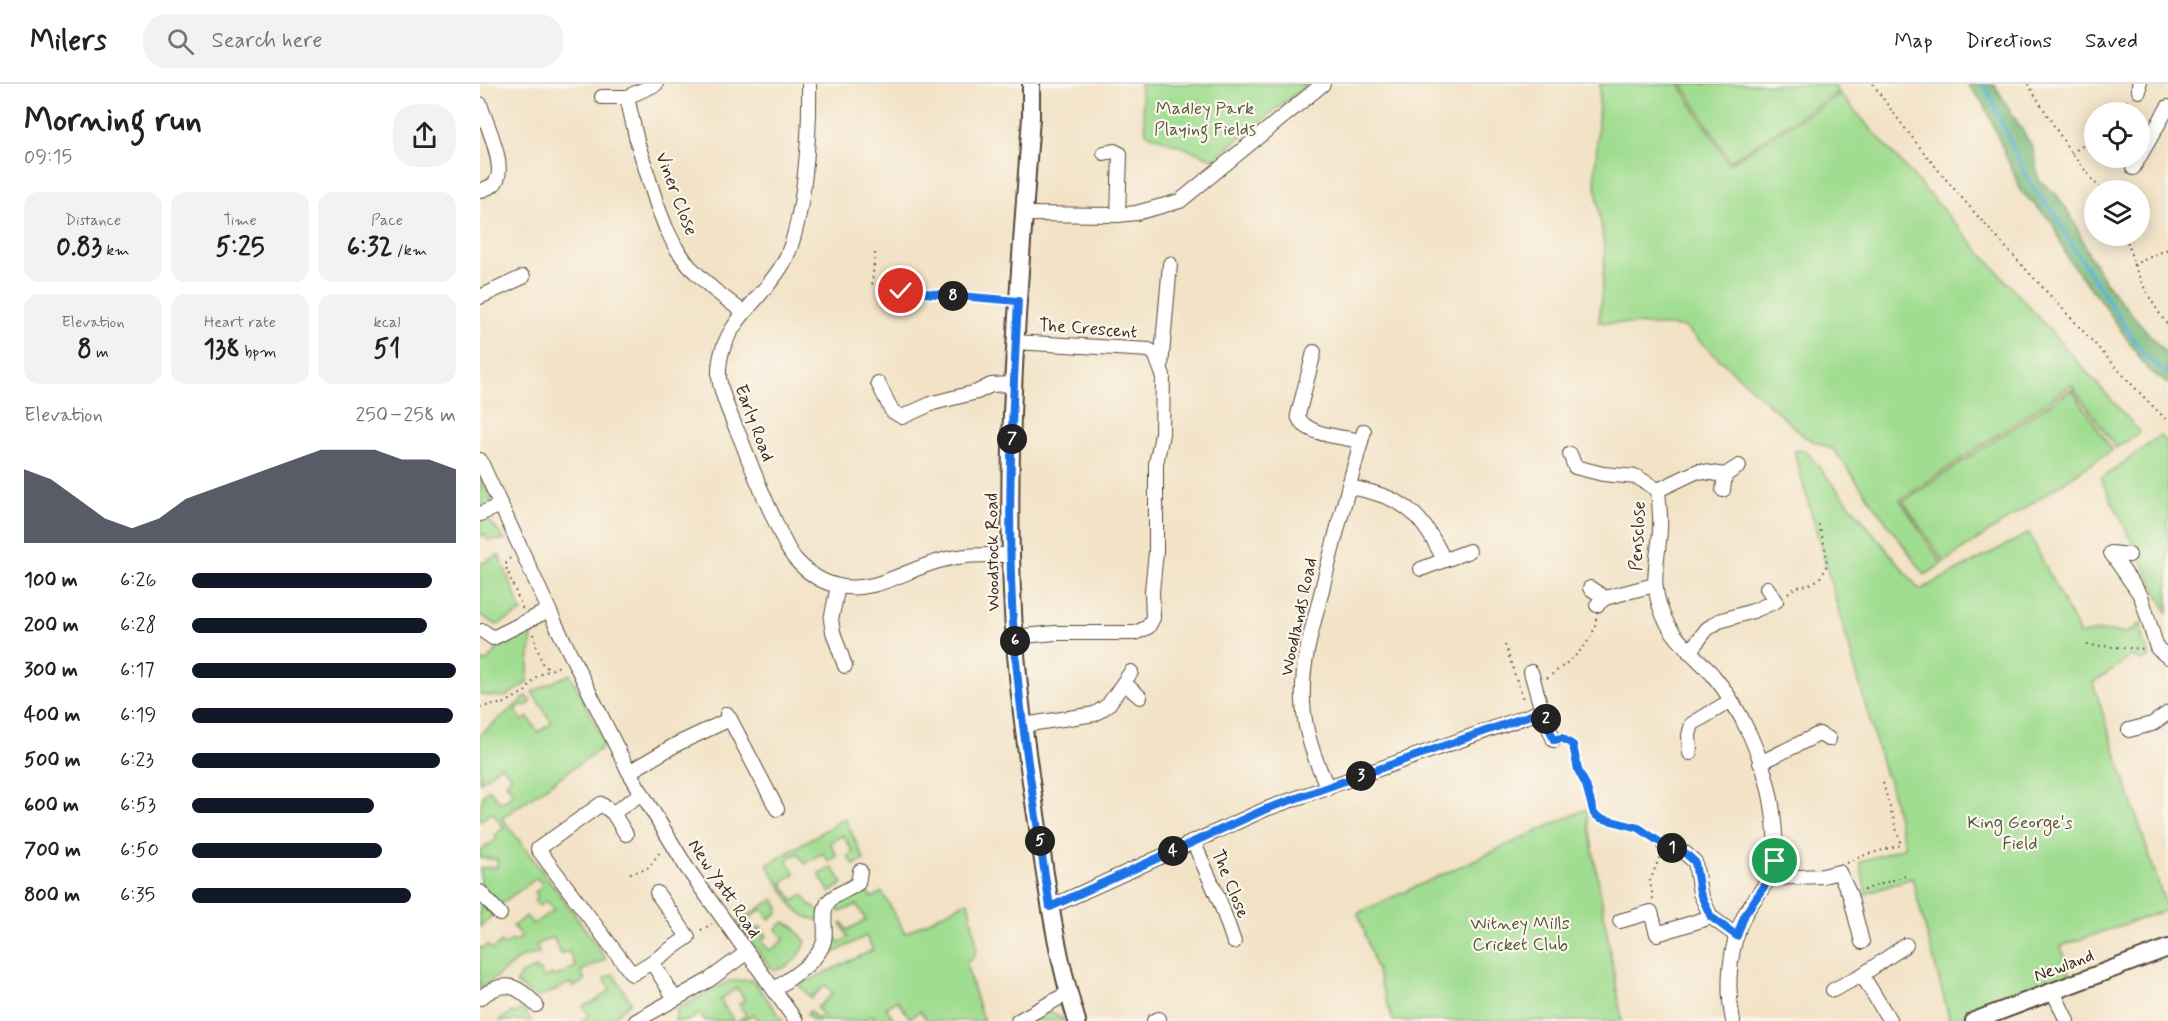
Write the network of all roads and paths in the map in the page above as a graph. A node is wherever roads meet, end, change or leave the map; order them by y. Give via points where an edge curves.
1 (656, 84) edge
2 (809, 84) edge
3 (1031, 84) edge
4 (1323, 84) edge
5 (1873, 84) edge
6 (2028, 84) edge
7 (602, 97) dead end
8 (627, 97) junction
9 (480, 104) edge
10 (2166, 113) edge
11 (2150, 140) edge
12 (2084, 145) edge
13 (1104, 153) dead end
14 (2071, 153) junction
15 (2094, 180) edge
16 (480, 191) edge
17 (1024, 214) junction
18 (1118, 215) junction
19 (2128, 246) edge
20 (2168, 249) edge
21 (875, 253) dead end
22 (1170, 264) dead end
23 (2133, 265) junction
24 (523, 277) dead end
25 (480, 297) edge
26 (1018, 301) junction
27 (743, 312) junction
28 (2168, 326) edge
29 (1016, 342) junction
30 (1314, 352) dead end
31 (1161, 368) junction
32 (878, 383) dead end
33 (1012, 384) junction
34 (2168, 421) edge
35 (1571, 466) dead end
36 (1739, 466) dead end
37 (482, 468) edge
38 (1725, 475) junction
39 (1350, 487) junction
40 (1658, 489) junction
41 (1723, 490) dead end
42 (501, 505) junction
43 (480, 514) edge
44 (1818, 521) dead end
45 (1469, 551) dead end
46 (515, 554) dead end
47 (1011, 555) junction
48 (2129, 555) dead end
49 (1444, 560) junction
50 (1421, 569) dead end
51 (1654, 585) junction
52 (838, 586) junction
53 (1590, 588) dead end
54 (1767, 588) dead end
55 (1601, 601) junction
56 (1776, 601) junction
57 (549, 610) junction
58 (527, 620) junction
59 (1014, 636) junction
60 (487, 639) dead end
61 (1504, 645) dead end
62 (2087, 645) dead end
63 (2157, 648) junction
64 (1689, 652) junction
65 (2168, 657) edge
66 (574, 660) junction
67 (845, 666) dead end
68 (549, 669) junction
69 (1533, 679) joint
70 (1140, 697) dead end
71 (1730, 701) junction
72 (480, 707) edge
73 (1542, 711) junction
74 (2168, 713) edge
75 (1528, 716) junction
76 (1023, 725) junction
77 (2129, 730) dead end
78 (1821, 732) dead end
79 (1554, 740) joint
80 (1690, 753) dead end
81 (1760, 763) junction
82 (629, 772) junction
83 (1883, 783) dead end
84 (1328, 788) junction
85 (642, 793) junction
86 (777, 808) dead end
87 (613, 813) junction
88 (626, 834) dead end
89 (1193, 841) junction
90 (672, 843) junction
91 (1664, 845) junction
92 (1839, 872) junction
93 (630, 873) dead end
94 (1905, 876) dead end
95 (1770, 878) junction
96 (863, 880) dead end
97 (480, 892) edge
98 (657, 893) dead end
99 (1850, 895) junction
100 (1050, 907) junction
101 (1651, 912) junction
102 (500, 914) dead end
103 (1711, 917) junction
104 (1620, 921) dead end
105 (715, 922) dead end
106 (1737, 936) junction
107 (688, 937) junction
108 (1234, 942) dead end
109 (1862, 942) dead end
110 (1906, 945) dead end
111 (2168, 948) edge
112 (746, 953) junction
113 (652, 962) junction
114 (1862, 975) junction
115 (774, 990) junction
116 (1833, 990) dead end
117 (2053, 991) junction
118 (1068, 993) junction
119 (480, 998) edge
120 (675, 999) junction
121 (536, 1005) dead end
122 (651, 1018) edge
123 (1728, 1020) edge
124 (636, 1021) edge
125 (796, 1021) edge
126 (1018, 1021) edge
127 (1077, 1021) edge
128 (1890, 1021) edge
129 (1974, 1021) edge
130 (2067, 1021) edge

1 - 8 street
2 - 27 street, Early Road via 810,112 794,237 784,262
3 - 17 main road, Woodstock Road
4 - 18 street via 1180,201
5 - 34 path via 1943,177
6 - 14 path
7 - 8 street
8 - 27 street, Viner Close via 657,205 676,248 688,266
9 - 16 street via 499,139 500,163 497,188
10 - 11 street
12 - 14 path
13 - 18 street via 1120,154
14 - 15 path
17 - 18 street
17 - 26 main road, Woodstock Road
19 - 23 path
20 - 23 path
21 - 26 path via 872,283 876,286
22 - 31 street
23 - 28 path via 2145,293
24 - 25 street
26 - 29 main road, Woodstock Road
27 - 52 street, Early Road via 723,348 719,380 725,402 795,560 817,578
29 - 31 street, The Crescent via 1149,350
29 - 33 main road, Woodstock Road
30 - 39 street, Woodlands Road via 1299,421 1308,429 1362,436
31 - 59 street via 1162,434 1148,498 1156,552 1153,618 1148,627 1135,633
32 - 33 street via 892,411 902,417 991,385
33 - 47 main road, Woodstock Road
35 - 40 street, Pensclose via 1637,477
36 - 38 street
37 - 42 street, New Yatt Road
38 - 40 street, Pensclose via 1698,471
38 - 41 street
39 - 49 street via 1403,504 1431,533
39 - 84 street, Woodlands Road via 1334,538 1304,672 1308,737
40 - 51 street, Pensclose via 1660,531
42 - 43 street
42 - 57 street, New Yatt Road
44 - 56 path via 1828,564 1824,573 1813,583 1796,586
45 - 49 street
46 - 58 path via 505,565
47 - 52 street, Early Road via 943,560 876,585
47 - 59 main road, Woodstock Road
48 - 63 street via 2111,553 2141,596
49 - 50 street
51 - 55 street, Pensclose
51 - 64 street, Pensclose via 1663,615
52 - 67 street via 831,620
53 - 55 street
54 - 56 street
55 - 69 path via 1593,636 1558,670 1544,680
56 - 64 street via 1719,621 1707,629
57 - 58 street
57 - 66 street, New Yatt Road
58 - 60 street
58 - 68 path via 538,655
59 - 76 main road, Woodstock Road
61 - 75 path
62 - 63 path
63 - 65 street
64 - 71 street, Pensclose via 1713,676
66 - 68 path
66 - 82 street, New Yatt Road
68 - 72 path via 505,704
69 - 73 street
70 - 76 street via 1127,678 1108,705 1095,714
71 - 80 street via 1692,724
71 - 81 street, Pensclose via 1745,724
73 - 75 street
73 - 79 street
74 - 77 street via 2152,724
75 - 84 street
76 - 100 main road, Woodstock Road
78 - 81 street
79 - 91 path via 1562,738 1573,745 1594,814 1639,828
81 - 95 street, Pensclose via 1772,807 1775,861
82 - 85 street, New Yatt Road
82 - 86 street via 728,716
83 - 92 path via 1902,845 1848,862
84 - 89 street via 1266,809
85 - 87 street
85 - 90 street, New Yatt Road
87 - 88 street
87 - 113 street via 601,804 538,849 632,974
89 - 100 street
89 - 108 street, The Close
90 - 93 path via 659,853 652,866
90 - 112 street, New Yatt Road
91 - 101 path via 1650,881 1655,908
91 - 103 street via 1685,853 1695,862 1700,893
92 - 95 street
92 - 99 street
94 - 99 path
95 - 106 street, Pensclose via 1745,914
96 - 115 street via 828,901 820,949 809,964
97 - 102 street
98 - 107 street
99 - 109 street
100 - 118 main road, Woodstock Road
101 - 103 street via 1657,934
101 - 104 street
103 - 106 street
105 - 107 path
106 - 123 street, Pensclose via 1730,972
107 - 113 street
110 - 114 street
111 - 117 main road, Newland
112 - 115 street, New Yatt Road
112 - 120 street
113 - 120 street
114 - 116 street
114 - 128 street
115 - 125 street, New Yatt Road
117 - 129 main road, Newland
117 - 130 street
118 - 126 street
118 - 127 main road, Woodstock Road
119 - 121 street via 503,985 524,993
120 - 122 street
122 - 124 street

